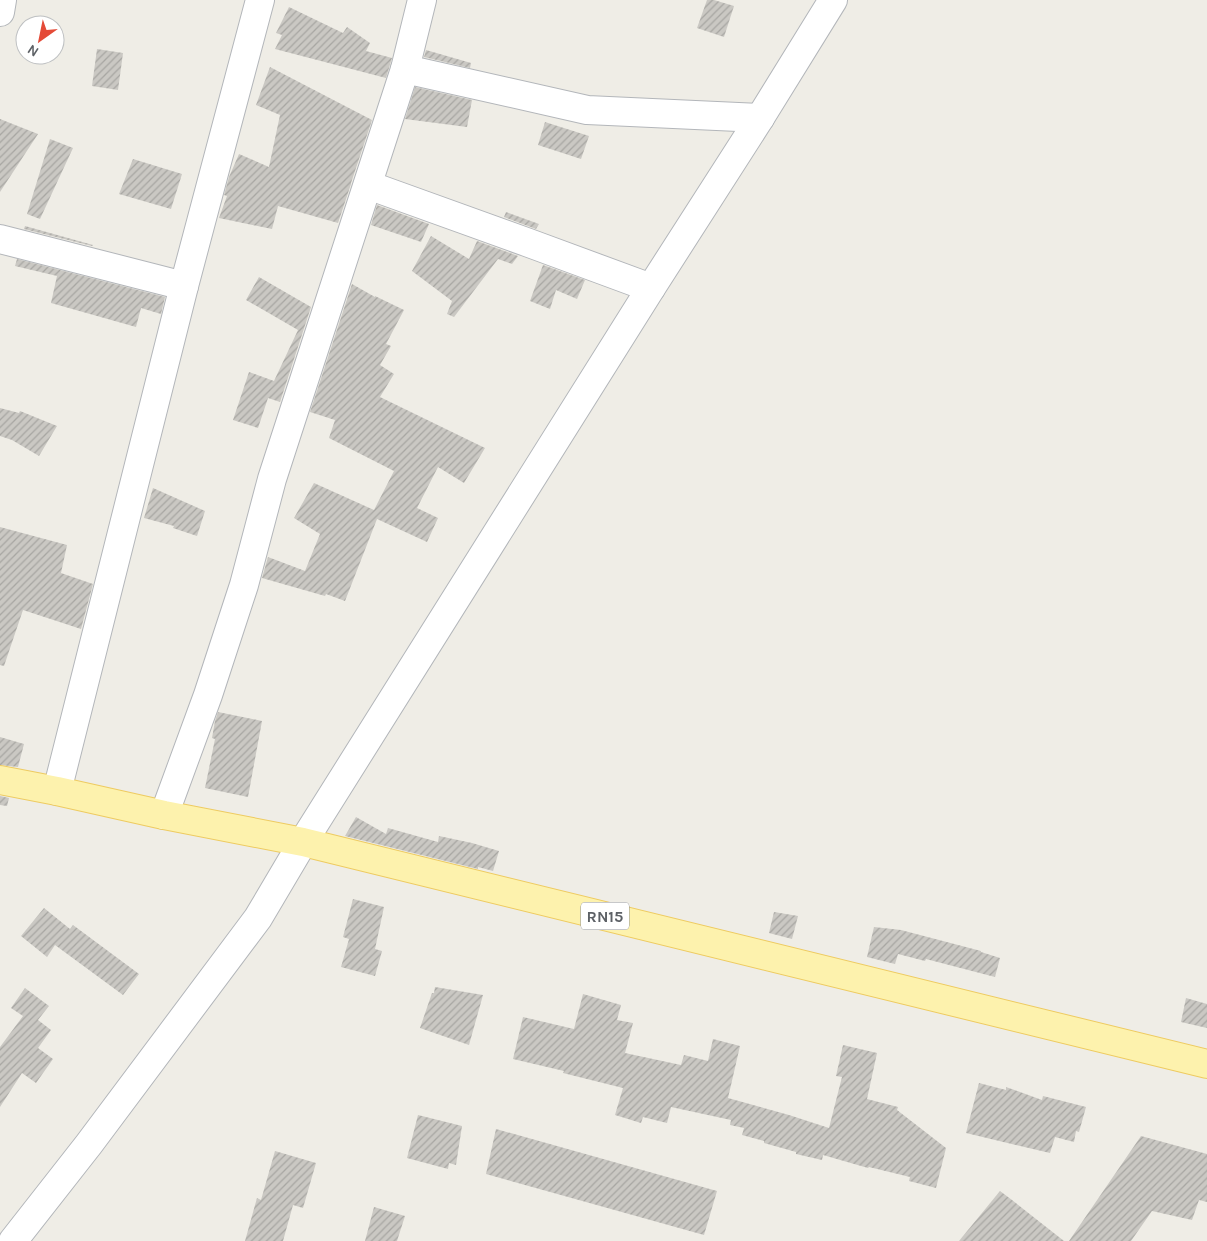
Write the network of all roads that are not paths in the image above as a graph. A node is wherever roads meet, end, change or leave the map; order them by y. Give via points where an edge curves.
1 (2, 0) edge
2 (260, 0) edge
3 (422, 0) edge
4 (833, 0) edge
5 (0, 12) edge
6 (405, 69) junction
7 (760, 118) junction
8 (368, 185) junction
9 (0, 239) edge
10 (184, 286) junction
11 (651, 288) junction
12 (0, 780) edge
13 (57, 791) junction
14 (164, 815) junction
15 (303, 842) junction
16 (1207, 1064) edge
17 (13, 1241) edge

1 - 5 street
2 - 10 street
3 - 6 street
4 - 7 street
6 - 7 street via 587,110
6 - 8 street
7 - 11 street
8 - 11 street
8 - 14 street via 272,479 244,585
9 - 10 street
10 - 13 street
11 - 15 street
12 - 13 main road, RN15
13 - 14 main road, RN15
14 - 15 main road, RN15
15 - 16 main road, RN15
15 - 17 street via 258,918

